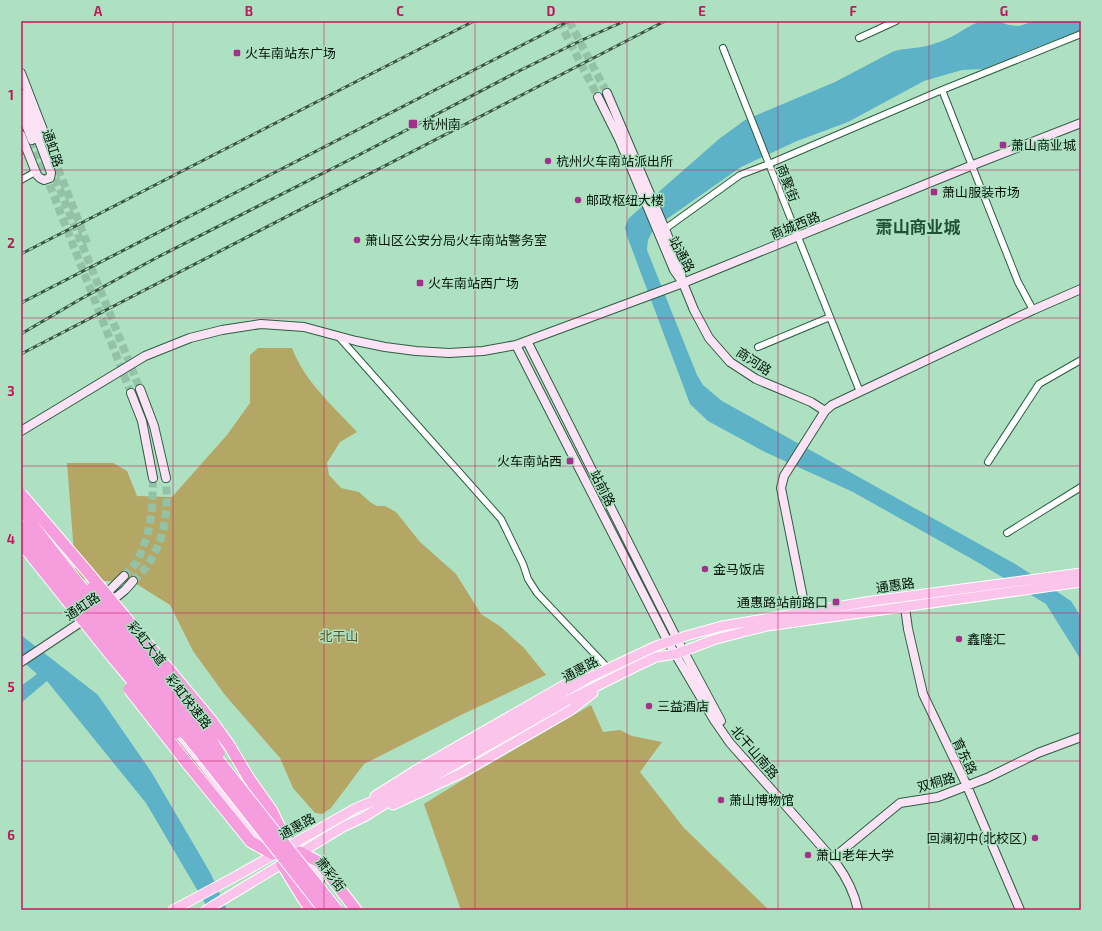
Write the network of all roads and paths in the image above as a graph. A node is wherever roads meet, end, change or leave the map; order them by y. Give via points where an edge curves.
1 (896, 21) edge
2 (1081, 34) edge
3 (859, 38) dead end
4 (723, 48) dead end
5 (21, 73) edge
6 (942, 90) junction
7 (607, 93) tunnel mouth
8 (21, 94) edge
9 (598, 97) tunnel mouth
10 (21, 112) edge
11 (1081, 123) edge
12 (21, 135) edge
13 (45, 135) tunnel mouth
14 (32, 140) tunnel mouth
15 (769, 164) junction
16 (973, 165) junction
17 (35, 172) junction
18 (21, 180) edge
19 (648, 198) junction
20 (665, 229) junction
21 (798, 237) junction
22 (683, 283) junction
23 (1081, 289) edge
24 (1033, 310) junction
25 (830, 317) junction
26 (338, 336) junction
27 (527, 341) junction
28 (516, 345) junction
29 (758, 347) dead end
30 (1081, 360) edge
31 (143, 389) tunnel mouth
32 (860, 392) junction
33 (131, 394) tunnel mouth
34 (825, 411) junction
35 (21, 431) edge
36 (988, 462) dead end
37 (152, 478) tunnel mouth
38 (166, 478) tunnel mouth
39 (1081, 487) edge
40 (21, 494) edge
41 (21, 503) edge
42 (21, 509) edge
43 (21, 527) edge
44 (21, 533) edge
45 (1007, 533) dead end
46 (21, 543) edge
47 (21, 549) edge
48 (1081, 573) edge
49 (124, 576) tunnel mouth
50 (1071, 579) junction
51 (133, 580) tunnel mouth
52 (1081, 582) edge
53 (101, 604) junction
54 (904, 607) junction
55 (85, 616) junction
56 (806, 617) junction
57 (672, 640) junction
58 (680, 652) junction
59 (628, 660) junction
60 (21, 662) edge
61 (604, 664) junction
62 (1081, 737) edge
63 (212, 767) junction
64 (235, 782) junction
65 (966, 786) junction
66 (356, 808) junction
67 (280, 828) junction
68 (292, 844) junction
69 (300, 852) junction
70 (273, 854) junction
71 (832, 859) junction
72 (282, 864) junction
73 (210, 891) junction
74 (221, 901) junction
75 (174, 910) edge
76 (186, 910) edge
77 (199, 910) edge
78 (206, 910) edge
79 (312, 910) edge
80 (318, 910) edge
81 (324, 910) edge
82 (337, 910) edge
83 (344, 910) edge
84 (356, 910) edge
85 (858, 910) edge
86 (1020, 910) edge

1 - 3 street
2 - 6 street
4 - 15 street, 商聚街
5 - 13 main road, 通虹路
6 - 15 street
6 - 16 street
7 - 19 main road, 站通路
8 - 17 main road, 通虹路 via 49,167 50,178 44,180
9 - 19 main road, 站通路
10 - 14 main road, 通虹路
11 - 16 main road, 商城西路
12 - 17 main road, 通虹路
15 - 20 street via 740,175
15 - 21 street, 商聚街
16 - 21 main road, 商城西路
16 - 24 street via 1018,282
17 - 18 street
19 - 20 main road, 站通路
19 - 22 main road, 站通路 via 658,234 674,270
20 - 22 main road, 站通路 via 680,267
21 - 22 main road, 商城西路
21 - 25 street, 商聚街
22 - 27 main road, 商城西路
22 - 34 main road, 商河路 via 709,338 730,362 756,379 811,402
23 - 24 main road
24 - 32 main road
25 - 29 street
25 - 32 street, 商聚街
26 - 28 main road, 商城西路 via 416,351 483,351
26 - 35 main road, 商城西路 via 304,327 261,324 190,338 145,356
26 - 61 street via 501,519 528,580 537,593
27 - 28 main road, 商城西路
27 - 57 main road
28 - 57 main road, 站前路
30 - 36 street via 1039,384
31 - 38 main road
32 - 34 main road
33 - 37 main road via 142,421
34 - 56 main road via 784,476 781,488
39 - 45 street
40 - 64 highway, bridge via 78,571 208,732
40 - 67 highway, bridge via 211,720 272,811
41 - 53 main road, 彩虹大道
42 - 64 highway, 彩虹快速路, bridge
43 - 63 highway, 彩虹快速路, bridge
44 - 55 main road
46 - 63 highway, bridge via 170,726
47 - 70 highway, bridge via 187,763 252,842
48 - 50 main road
49 - 53 main road, 通虹路
50 - 52 main road
50 - 54 main road, 通惠路 via 995,595
50 - 56 main road, 通惠路 via 994,585 872,601
51 - 53 main road, 通虹路 via 124,590
53 - 55 main road, 通虹路
53 - 67 main road, 彩虹大道
54 - 56 main road, 通惠路
54 - 65 main road, 育东路 via 923,694
55 - 60 main road, 通虹路
55 - 70 main road
56 - 57 main road, 通惠路 via 722,626
56 - 58 main road, 通惠路 via 713,640
57 - 58 main road, 北干山南路
57 - 59 main road, 通惠路
58 - 69 main road, 通惠路 via 656,657 631,669 571,710 462,774 343,827
58 - 71 main road, 北干山南路 via 714,720 730,743
59 - 61 main road
59 - 66 main road, 通惠路 via 588,678 383,797
61 - 66 main road via 552,691
62 - 65 main road, 双桐路 via 1038,753
63 - 81 highway, 彩虹快速路, bridge
64 - 82 highway, 彩虹快速路, bridge
65 - 71 main road, 双桐路 via 938,797 900,802
65 - 86 main road, 育东路
66 - 68 main road, 通惠路
67 - 68 main road, 彩虹大道
68 - 69 main road, 彩虹大道
68 - 70 main road, 通惠路
69 - 72 main road, 通惠路
69 - 83 main road, 萧彩街
69 - 84 highway via 319,862
70 - 72 main road
70 - 73 main road, 通惠路
71 - 85 main road, 北干山南路 via 845,875
72 - 74 main road, 通惠路
72 - 79 highway
72 - 80 main road
73 - 75 main road
73 - 76 main road
74 - 77 main road
74 - 78 main road

